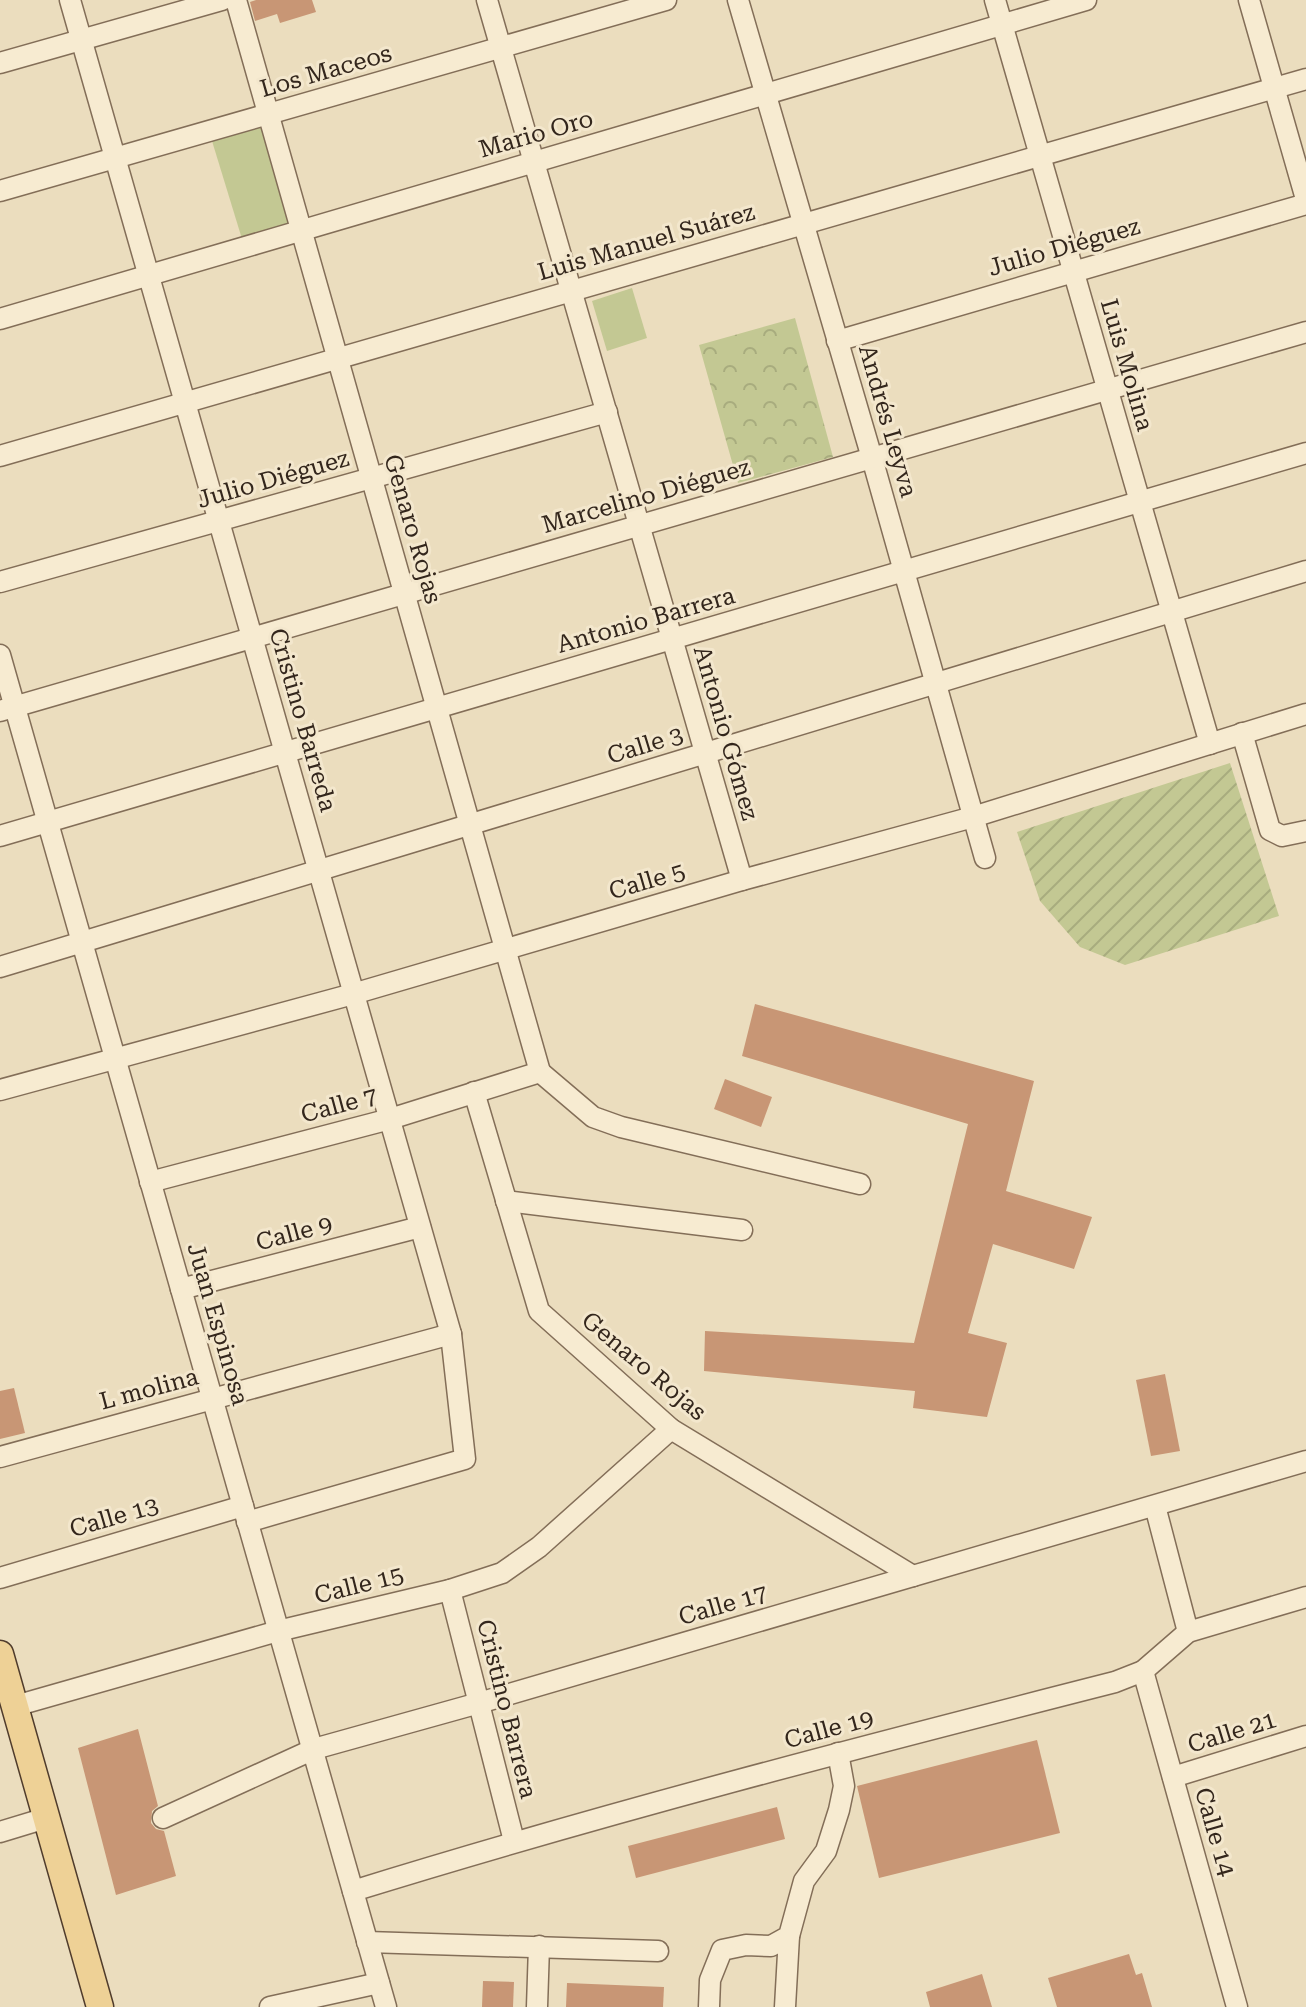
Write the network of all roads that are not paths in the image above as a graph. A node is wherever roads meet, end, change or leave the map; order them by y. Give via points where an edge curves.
1 (70, 0) edge
2 (222, 0) edge
3 (236, 0) edge
4 (487, 0) edge
5 (666, 0) edge
6 (738, 0) edge
7 (995, 0) edge
8 (1086, 0) edge
9 (1249, 0) edge
10 (615, 7) edge
11 (1002, 25) junction
12 (81, 40) junction
13 (501, 47) junction
14 (0, 63) edge
15 (1306, 79) edge
16 (1274, 88) junction
17 (765, 94) junction
18 (269, 114) junction
19 (1040, 155) junction
20 (115, 159) junction
21 (534, 161) junction
22 (0, 191) edge
23 (1306, 201) edge
24 (803, 224) junction
25 (302, 230) junction
26 (1073, 271) junction
27 (149, 276) junction
28 (572, 291) junction
29 (0, 319) edge
30 (1306, 332) edge
31 (837, 341) junction
32 (338, 359) junction
33 (1107, 389) junction
34 (185, 404) junction
35 (607, 412) junction
36 (1306, 453) edge
37 (0, 456) edge
38 (872, 458) junction
39 (372, 478) junction
40 (1140, 502) junction
41 (219, 523) junction
42 (639, 525) junction
43 (904, 571) junction
44 (1306, 571) edge
45 (0, 582) edge
46 (404, 593) junction
47 (1171, 612) junction
48 (252, 639) junction
49 (672, 639) junction
50 (0, 655) edge
51 (936, 683) junction
52 (7, 709) edge
53 (437, 709) junction
54 (1306, 714) edge
55 (1242, 733) junction
56 (1210, 744) junction
57 (706, 753) junction
58 (285, 754) junction
59 (973, 817) junction
60 (48, 822) junction
61 (471, 826) junction
62 (1306, 831) edge
63 (0, 836) edge
64 (985, 858) dead end
65 (319, 872) junction
66 (742, 880) junction
67 (82, 942) junction
68 (505, 950) junction
69 (0, 967) edge
70 (353, 994) junction
71 (114, 1058) junction
72 (540, 1072) junction
73 (0, 1090) edge
74 (474, 1092) junction
75 (390, 1119) junction
76 (150, 1182) junction
77 (860, 1184) dead end
78 (506, 1201) junction
79 (420, 1227) junction
80 (742, 1230) dead end
81 (181, 1289) junction
82 (451, 1334) junction
83 (212, 1398) junction
84 (671, 1429) junction
85 (0, 1457) edge
86 (465, 1459) joint
87 (1306, 1461) edge
88 (1155, 1506) junction
89 (245, 1514) junction
90 (913, 1576) junction
91 (0, 1578) edge
92 (450, 1590) junction
93 (1306, 1597) edge
94 (278, 1631) junction
95 (1188, 1632) junction
96 (0, 1654) edge
97 (1143, 1671) junction
98 (479, 1703) junction
99 (15, 1706) junction
100 (1306, 1736) edge
101 (314, 1749) junction
102 (838, 1753) junction
103 (1173, 1777) junction
104 (46, 1818) junction
105 (163, 1818) dead end
106 (0, 1832) edge
107 (514, 1841) junction
108 (353, 1891) junction
109 (789, 1936) junction
110 (367, 1942) junction
111 (539, 1946) junction
112 (658, 1951) dead end
113 (379, 1983) junction
114 (100, 2007) edge
115 (270, 2007) edge
116 (386, 2007) edge
117 (537, 2007) edge
118 (709, 2007) edge
119 (785, 2007) edge
120 (1237, 2007) edge

1 - 12 street, Cristino Barreda
2 - 12 street
3 - 18 street, Genaro Rojas
4 - 13 street, Antonio Gómez
5 - 10 street, Los Maceos
6 - 17 street, Andrés Leyva
7 - 11 street, Luis Molina
8 - 11 street, Mario Oro
9 - 16 street
10 - 13 street, Los Maceos
11 - 17 street, Mario Oro
11 - 19 street, Luis Molina
12 - 14 street
12 - 20 street, Cristino Barreda
13 - 18 street, Los Maceos
13 - 21 street, Antonio Gómez
15 - 16 street, Luis Manuel Suárez
16 - 19 street, Luis Manuel Suárez
16 - 23 street
17 - 21 street, Mario Oro
17 - 24 street, Andrés Leyva
18 - 20 street, Los Maceos
18 - 25 street, Genaro Rojas
19 - 24 street, Luis Manuel Suárez
19 - 26 street, Luis Molina
20 - 22 street, Los Maceos
20 - 27 street, Cristino Barreda
21 - 25 street, Mario Oro
21 - 28 street, Antonio Gómez
23 - 26 street, Julio Diéguez
24 - 28 street, Luis Manuel Suárez
24 - 31 street, Andrés Leyva
25 - 27 street, Mario Oro
25 - 32 street, Genaro Rojas
26 - 31 street, Julio Diéguez
26 - 33 street, Luis Molina
27 - 29 street, Mario Oro
27 - 34 street, Cristino Barreda
28 - 32 street, Luis Manuel Suárez
28 - 35 street, Antonio Gómez
30 - 33 street, Marcelino Diéguez
31 - 38 street, Andrés Leyva
32 - 34 street, Luis Manuel Suárez
32 - 39 street, Genaro Rojas
33 - 38 street, Marcelino Diéguez
33 - 40 street, Luis Molina
34 - 37 street, Luis Manuel Suárez
34 - 41 street, Cristino Barreda
35 - 39 street, Julio Diéguez
35 - 42 street, Antonio Gómez
36 - 40 street, Antonio Barrera
38 - 42 street, Marcelino Diéguez
38 - 43 street, Andrés Leyva
39 - 41 street, Julio Diéguez
39 - 46 street, Genaro Rojas
40 - 43 street, Antonio Barrera
40 - 47 street, Luis Molina
41 - 45 street, Julio Diéguez
41 - 48 street, Cristino Barreda
42 - 46 street, Marcelino Diéguez
42 - 49 street, Antonio Gómez
43 - 49 street, Antonio Barrera
43 - 51 street, Andrés Leyva
44 - 47 street, Calle 3
46 - 48 street, Marcelino Diéguez
46 - 53 street, Genaro Rojas
47 - 51 street, Calle 3
47 - 56 street, Luis Molina
48 - 52 street, Marcelino Diéguez
48 - 58 street, Cristino Barreda
49 - 53 street, Antonio Barrera
49 - 57 street, Antonio Gómez
50 - 52 street, Juan Espinosa
51 - 57 street, Calle 3
51 - 59 street, Andrés Leyva
52 - 60 street, Juan Espinosa
53 - 58 street, Antonio Barrera
53 - 61 street, Genaro Rojas
54 - 55 street, Calle 5
55 - 56 street, Calle 5
55 - 62 street via 1270,830 1282,836
56 - 59 street, Calle 5
57 - 61 street, Calle 3
57 - 66 street, Antonio Gómez
58 - 60 street, Antonio Barrera
58 - 65 street, Cristino Barreda
59 - 64 street, Andrés Leyva
59 - 66 street, Calle 5
60 - 63 street, Antonio Barrera
60 - 67 street, Juan Espinosa
61 - 65 street, Calle 3
61 - 68 street, Genaro Rojas
65 - 67 street, Calle 3
65 - 70 street, Cristino Barreda
66 - 68 street, Calle 5
67 - 69 street, Calle 3
67 - 71 street, Juan Espinosa
68 - 70 street, Calle 5
68 - 72 street, Genaro Rojas
70 - 71 street, Calle 5
70 - 75 street, Cristino Barreda
71 - 73 street, Calle 5
71 - 76 street, Juan Espinosa
72 - 74 street, Calle 7
72 - 77 street via 593,1117 621,1127
74 - 75 street, Calle 7
74 - 78 street, Genaro Rojas
75 - 76 street, Calle 7
75 - 79 street, Cristino Barreda
76 - 81 street, Juan Espinosa
78 - 80 street
78 - 84 street, Genaro Rojas via 539,1311
79 - 81 street, Calle 9
79 - 82 street, Cristino Barreda
81 - 83 street, Juan Espinosa
82 - 83 street, L molina
82 - 86 street, Cristino Barreda
83 - 85 street, L molina
83 - 89 street, Juan Espinosa
84 - 90 street, Genaro Rojas
84 - 92 street, Calle 15 via 539,1547 502,1573
86 - 89 street, Calle 13
87 - 88 street, Calle 17
88 - 90 street, Calle 17
88 - 95 street
89 - 91 street, Calle 13
89 - 94 street, Juan Espinosa
90 - 98 street, Calle 17
92 - 94 street, Calle 15
92 - 98 street, Cristino Barrera
93 - 95 street, Calle 19
94 - 99 street, Calle 15
94 - 101 street, Juan Espinosa
95 - 97 street, Calle 19
96 - 99 main road
97 - 102 street, Calle 19
97 - 103 street, Calle 14
98 - 101 street, Calle 17
98 - 107 street, Cristino Barrera
99 - 104 main road
100 - 103 street, Calle 21
101 - 105 street, Calle 17
101 - 108 street, Juan Espinosa
102 - 107 street, Calle 19
102 - 109 street via 844,1786 839,1810 826,1851 804,1881
103 - 120 street, Calle 14
104 - 106 street
104 - 114 main road
107 - 108 street, Calle 19
108 - 110 street, Juan Espinosa
109 - 118 street via 771,1946 722,1950 710,1980
109 - 119 street
110 - 111 street
110 - 113 street, Juan Espinosa
111 - 112 street
111 - 117 street
113 - 115 street
113 - 116 street, Juan Espinosa

